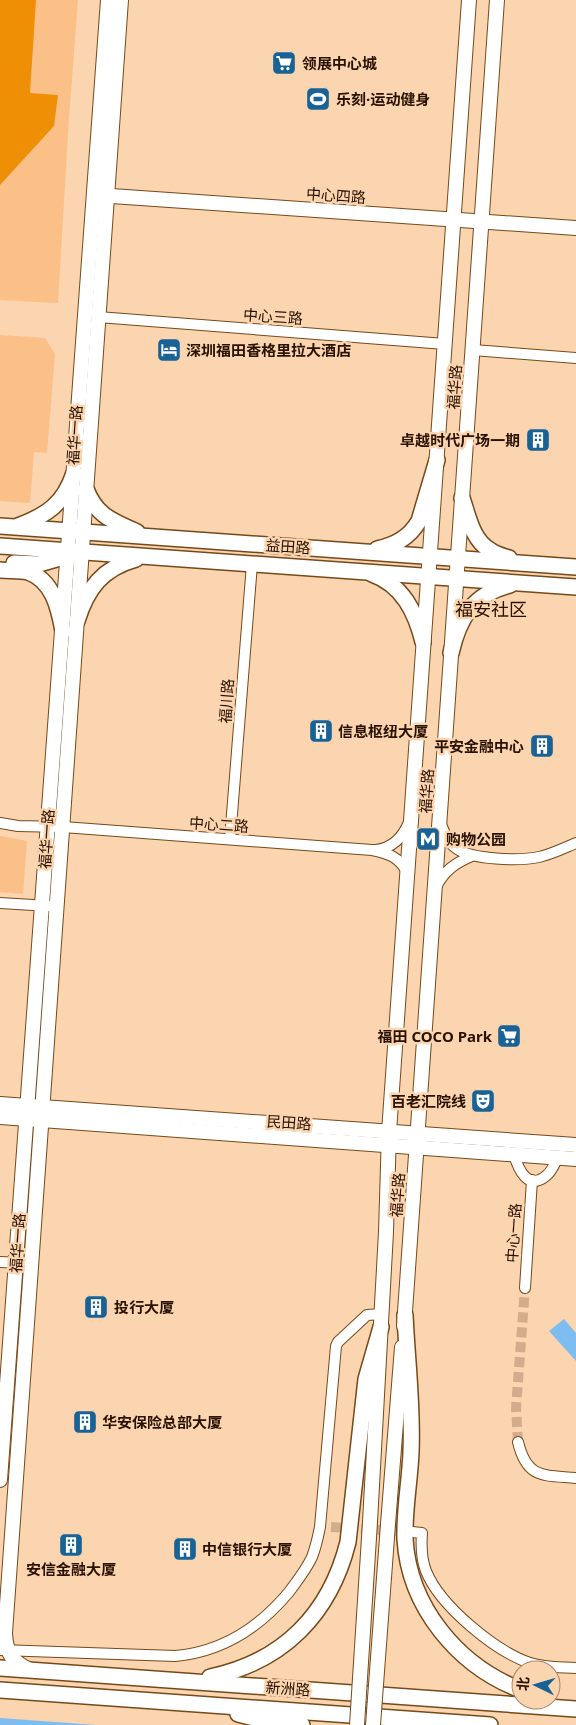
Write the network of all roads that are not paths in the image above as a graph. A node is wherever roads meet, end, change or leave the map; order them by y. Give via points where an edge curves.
1 (108, 0) edge
2 (121, 0) edge
3 (469, 0) edge
4 (497, 0) edge
5 (100, 195) junction
6 (454, 220) junction
7 (482, 222) junction
8 (576, 228) edge
9 (98, 317) junction
10 (445, 344) junction
11 (472, 350) junction
12 (576, 358) edge
13 (437, 460) junction
14 (74, 473) junction
15 (86, 489) junction
16 (462, 498) junction
17 (7, 526) edge
18 (77, 532) junction
19 (145, 536) junction
20 (0, 546) edge
21 (365, 552) junction
22 (73, 553) junction
23 (430, 556) junction
24 (144, 557) junction
25 (458, 559) junction
26 (0, 562) edge
27 (522, 563) junction
28 (252, 564) junction
29 (576, 567) edge
30 (0, 570) edge
31 (366, 572) junction
32 (428, 577) junction
33 (456, 579) junction
34 (520, 583) junction
35 (576, 587) edge
36 (77, 621) junction
37 (63, 631) junction
38 (423, 642) junction
39 (451, 653) junction
40 (411, 815) junction
41 (440, 822) junction
42 (0, 823) edge
43 (63, 827) junction
44 (48, 828) junction
45 (230, 840) junction
46 (576, 843) edge
47 (372, 850) junction
48 (472, 856) junction
49 (407, 872) junction
50 (435, 891) junction
51 (0, 902) edge
52 (42, 906) junction
53 (57, 906) junction
54 (0, 1104) edge
55 (27, 1112) junction
56 (43, 1113) junction
57 (0, 1117) edge
58 (388, 1138) junction
59 (417, 1140) junction
60 (576, 1145) edge
61 (514, 1154) junction
62 (558, 1157) junction
63 (576, 1159) edge
64 (532, 1180) junction
65 (0, 1262) edge
66 (16, 1263) junction
67 (32, 1264) junction
68 (525, 1288) tunnel mouth
69 (405, 1315) junction
70 (382, 1320) junction
71 (5, 1341) edge
72 (518, 1442) tunnel mouth
73 (576, 1478) edge
74 (0, 1480) edge
75 (320, 1527) junction
76 (331, 1528) tunnel mouth
77 (412, 1532) dead end
78 (4, 1650) edge
79 (0, 1668) edge
80 (576, 1668) edge
81 (30, 1670) junction
82 (182, 1681) junction
83 (511, 1685) edge
84 (0, 1690) edge
85 (200, 1704) junction
86 (571, 1708) edge
87 (267, 1723) edge
88 (302, 1725) edge
89 (357, 1725) edge
90 (374, 1725) edge
91 (490, 1725) edge

1 - 5 street, 福华一路
2 - 5 street, 福华一路
3 - 6 street, 福华路
4 - 7 street, 福华路
5 - 6 street, 中心四路
5 - 9 street, 福华一路
5 - 14 street, 福华一路
6 - 7 street, 中心四路
6 - 10 street, 福华路
7 - 8 street, 中心四路
7 - 11 street, 福华路
9 - 10 street, 中心三路
9 - 15 street, 福华一路
10 - 13 street, 福华路
11 - 12 street
11 - 16 street, 福华路
13 - 21 main road via 416,527 394,544
13 - 23 street, 福华路
14 - 17 main road via 65,494 55,506 38,518
14 - 18 street, 福华一路
15 - 18 street, 福华一路
15 - 19 main road via 101,514
16 - 25 street, 福华路
16 - 27 main road via 481,542 491,551
17 - 18 main road, 益田路
18 - 19 main road, 益田路
18 - 22 street, 福华一路
19 - 21 main road, 益田路
20 - 22 main road, 益田路
21 - 23 main road, 益田路
22 - 24 main road, 益田路
22 - 26 main road via 39,564
22 - 36 street, 福华一路
22 - 37 street, 福华一路
23 - 25 main road, 益田路
23 - 32 street, 福华路
24 - 28 main road, 益田路
24 - 36 main road via 123,563 92,586
25 - 27 main road, 益田路
25 - 33 street, 福华路
27 - 29 main road, 益田路
28 - 31 main road, 益田路
28 - 45 street, 福川路
30 - 37 main road via 28,572 44,583 53,594
31 - 32 main road, 益田路
31 - 38 main road via 386,581 405,598 416,618
32 - 33 main road, 益田路
32 - 38 street, 福华路
33 - 34 main road, 益田路
33 - 39 street, 福华路
34 - 35 main road, 益田路
34 - 39 main road via 497,589 476,602 460,624
36 - 43 street, 福华一路
37 - 44 street, 福华一路
38 - 40 street, 福华路
39 - 41 street, 福华路
40 - 47 street, 中心二路 via 396,841 383,849
40 - 49 street, 福华路
41 - 48 street via 453,846
41 - 50 street, 福华路
42 - 44 street, 中心二路
43 - 44 street, 中心二路
43 - 45 street, 中心二路
43 - 53 street, 福华一路
44 - 52 street, 福华一路
45 - 47 street, 中心二路
46 - 48 street via 533,858
47 - 49 street, 中心二路 via 397,858
48 - 50 street via 447,870
49 - 58 street, 福华路
50 - 59 street, 福华路
51 - 52 street
52 - 53 street
52 - 55 street, 福华一路
53 - 56 street, 福华一路
54 - 55 street, 民田路
55 - 56 street, 民田路
55 - 57 street, 民田路
55 - 66 street, 福华一路
56 - 58 street, 民田路
56 - 67 street, 福华一路
58 - 59 street, 民田路
58 - 70 street, 福华路
59 - 60 street, 民田路
59 - 61 street, 民田路
59 - 69 street, 福华路
61 - 62 street, 民田路
61 - 64 street via 519,1171
62 - 63 street, 民田路
62 - 64 street via 547,1176
64 - 68 street, 中心一路
65 - 66 street
66 - 67 street
66 - 71 street, 福华一路
67 - 78 street, 福华一路
69 - 83 main road via 411,1451 405,1538 410,1570 420,1599 435,1624 456,1648 485,1671
69 - 90 street, 福华路, bridge
70 - 75 street via 372,1313 362,1318 335,1349
70 - 82 main road via 366,1380 348,1542 332,1586 318,1610 281,1648 230,1673
70 - 89 street, 福华路, bridge
71 - 74 street, 福华一路
72 - 73 street via 531,1470 548,1476
75 - 76 street
75 - 78 street via 313,1556 281,1602 250,1629 220,1646 175,1656
77 - 80 street via 422,1533 423,1559 431,1580 452,1607 498,1648 531,1663
78 - 81 street
79 - 81 main road, 新洲路
81 - 82 main road, 新洲路
82 - 86 main road, 新洲路
84 - 85 main road, 新洲路
85 - 87 main road
85 - 91 main road, 新洲路
87 - 88 main road

